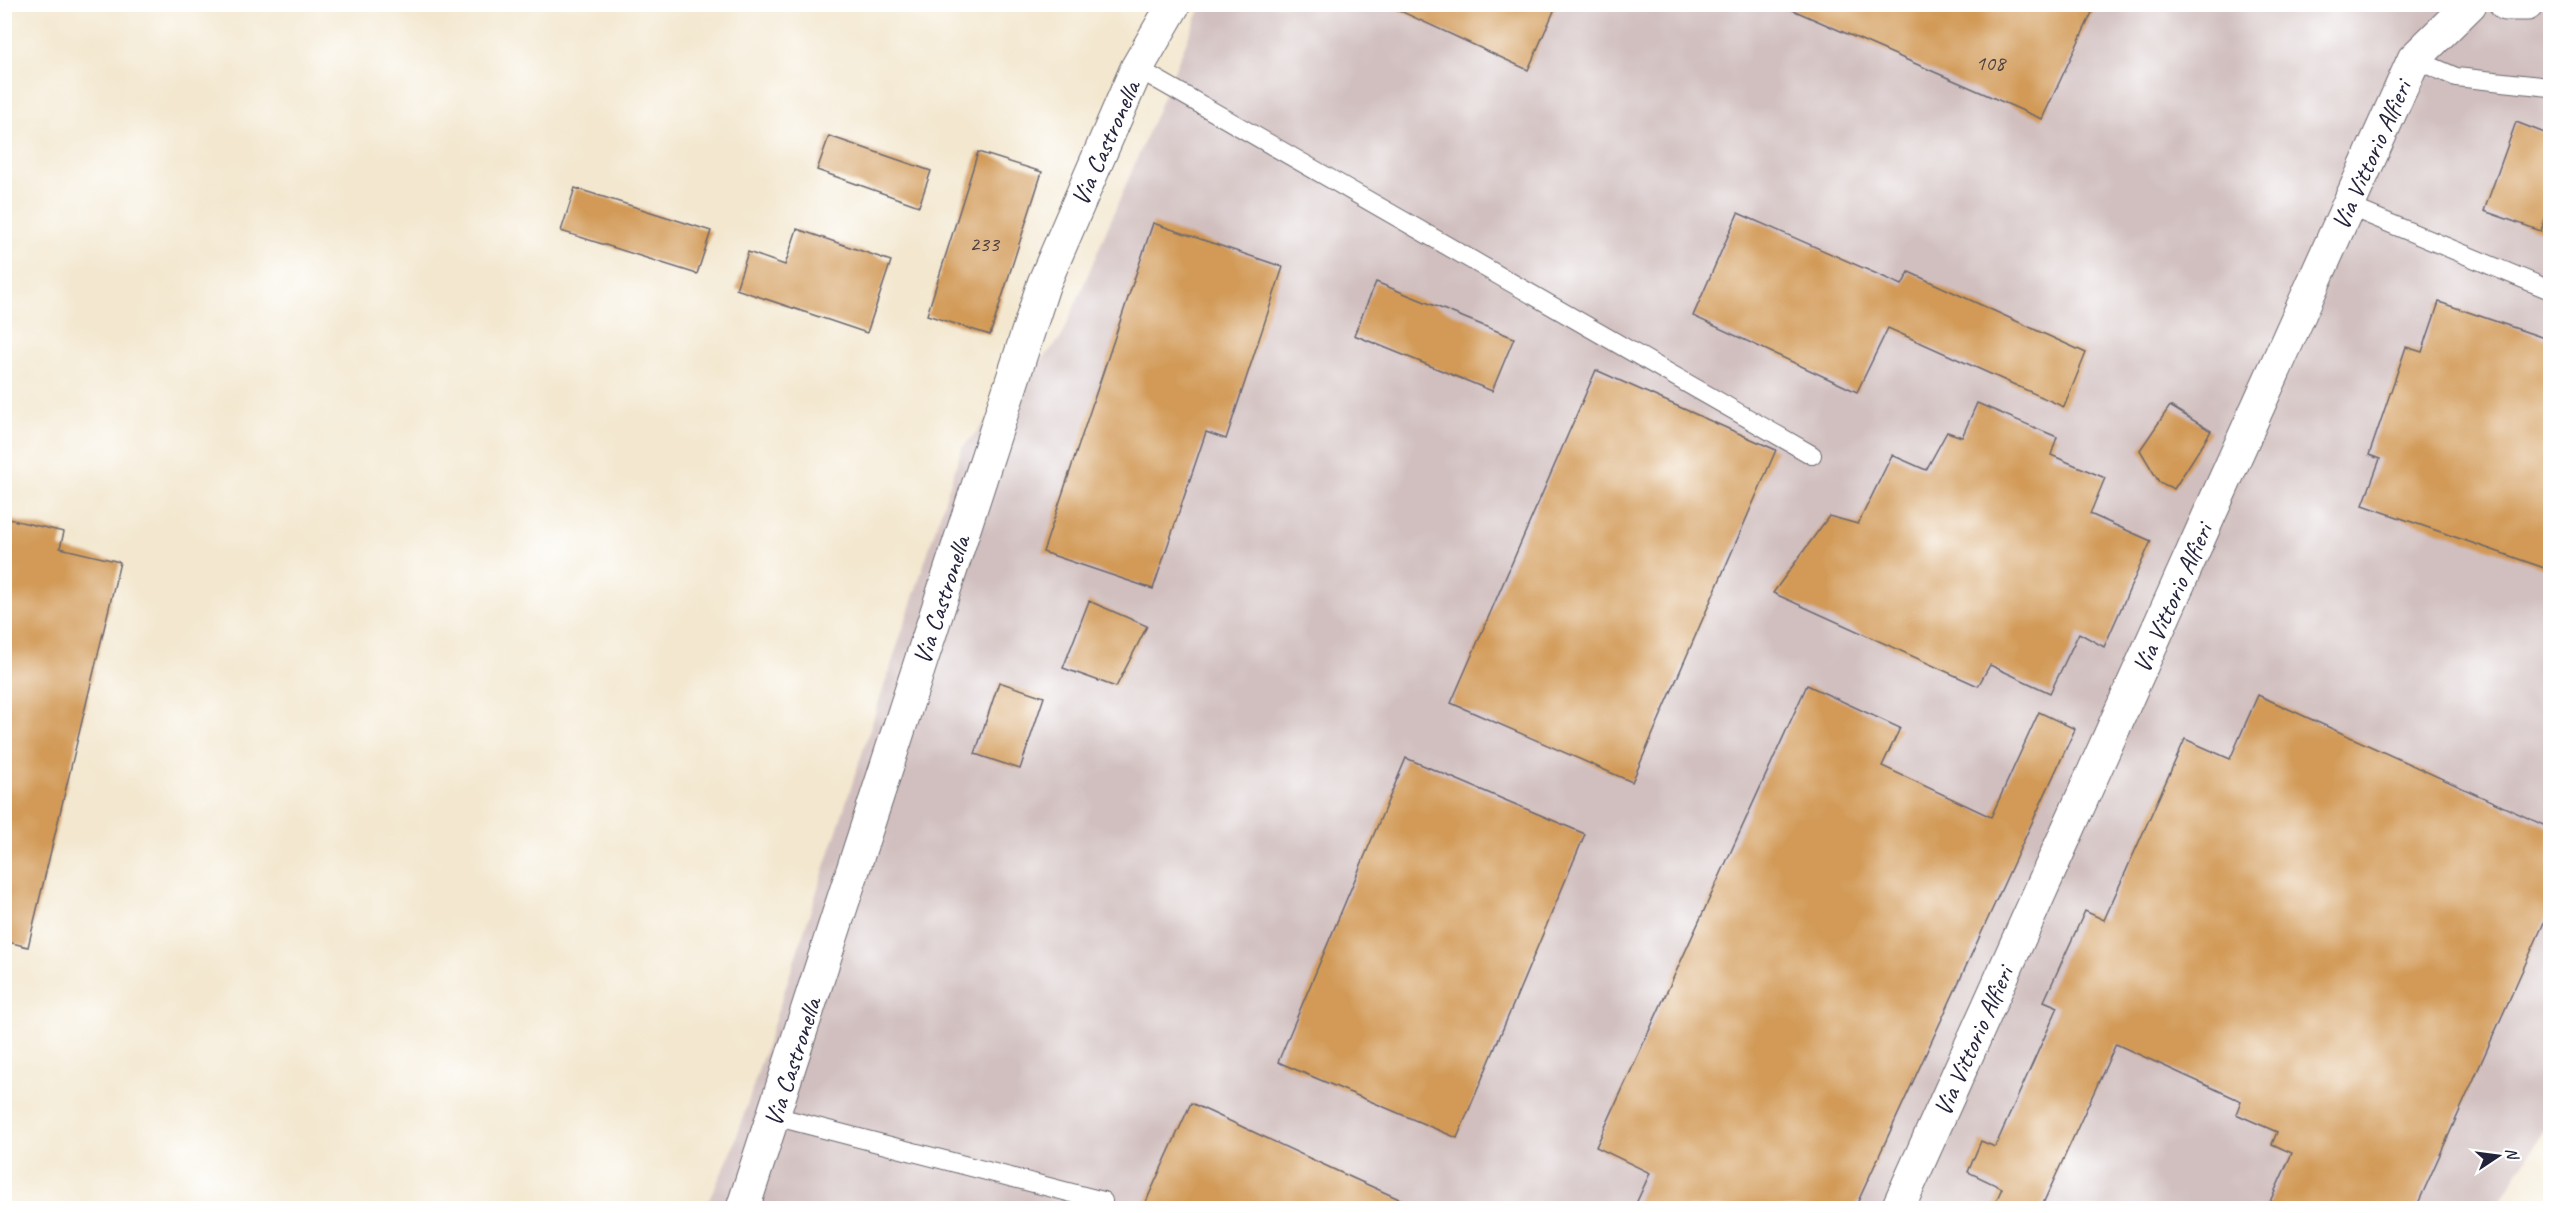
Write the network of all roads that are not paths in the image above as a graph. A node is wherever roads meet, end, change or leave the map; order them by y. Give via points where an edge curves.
1 (1174, 4) edge
2 (2470, 4) edge
3 (2505, 4) edge
4 (2527, 4) edge
5 (2414, 59) junction
6 (1137, 68) junction
7 (2550, 87) edge
8 (2348, 206) junction
9 (2550, 290) edge
10 (1812, 455) dead end
11 (774, 1116) junction
12 (1103, 1201) dead end
13 (743, 1209) edge
14 (1898, 1209) edge

1 - 6 street, Via Castronella
2 - 5 street, Via Vittorio Alfieri
3 - 4 street
5 - 7 lane via 2457,77
5 - 8 street, Via Vittorio Alfieri
6 - 10 lane
6 - 11 street, Via Castronella via 1044,283
8 - 9 lane
8 - 14 street, Via Vittorio Alfieri
11 - 12 lane
11 - 13 street, Via Castronella

